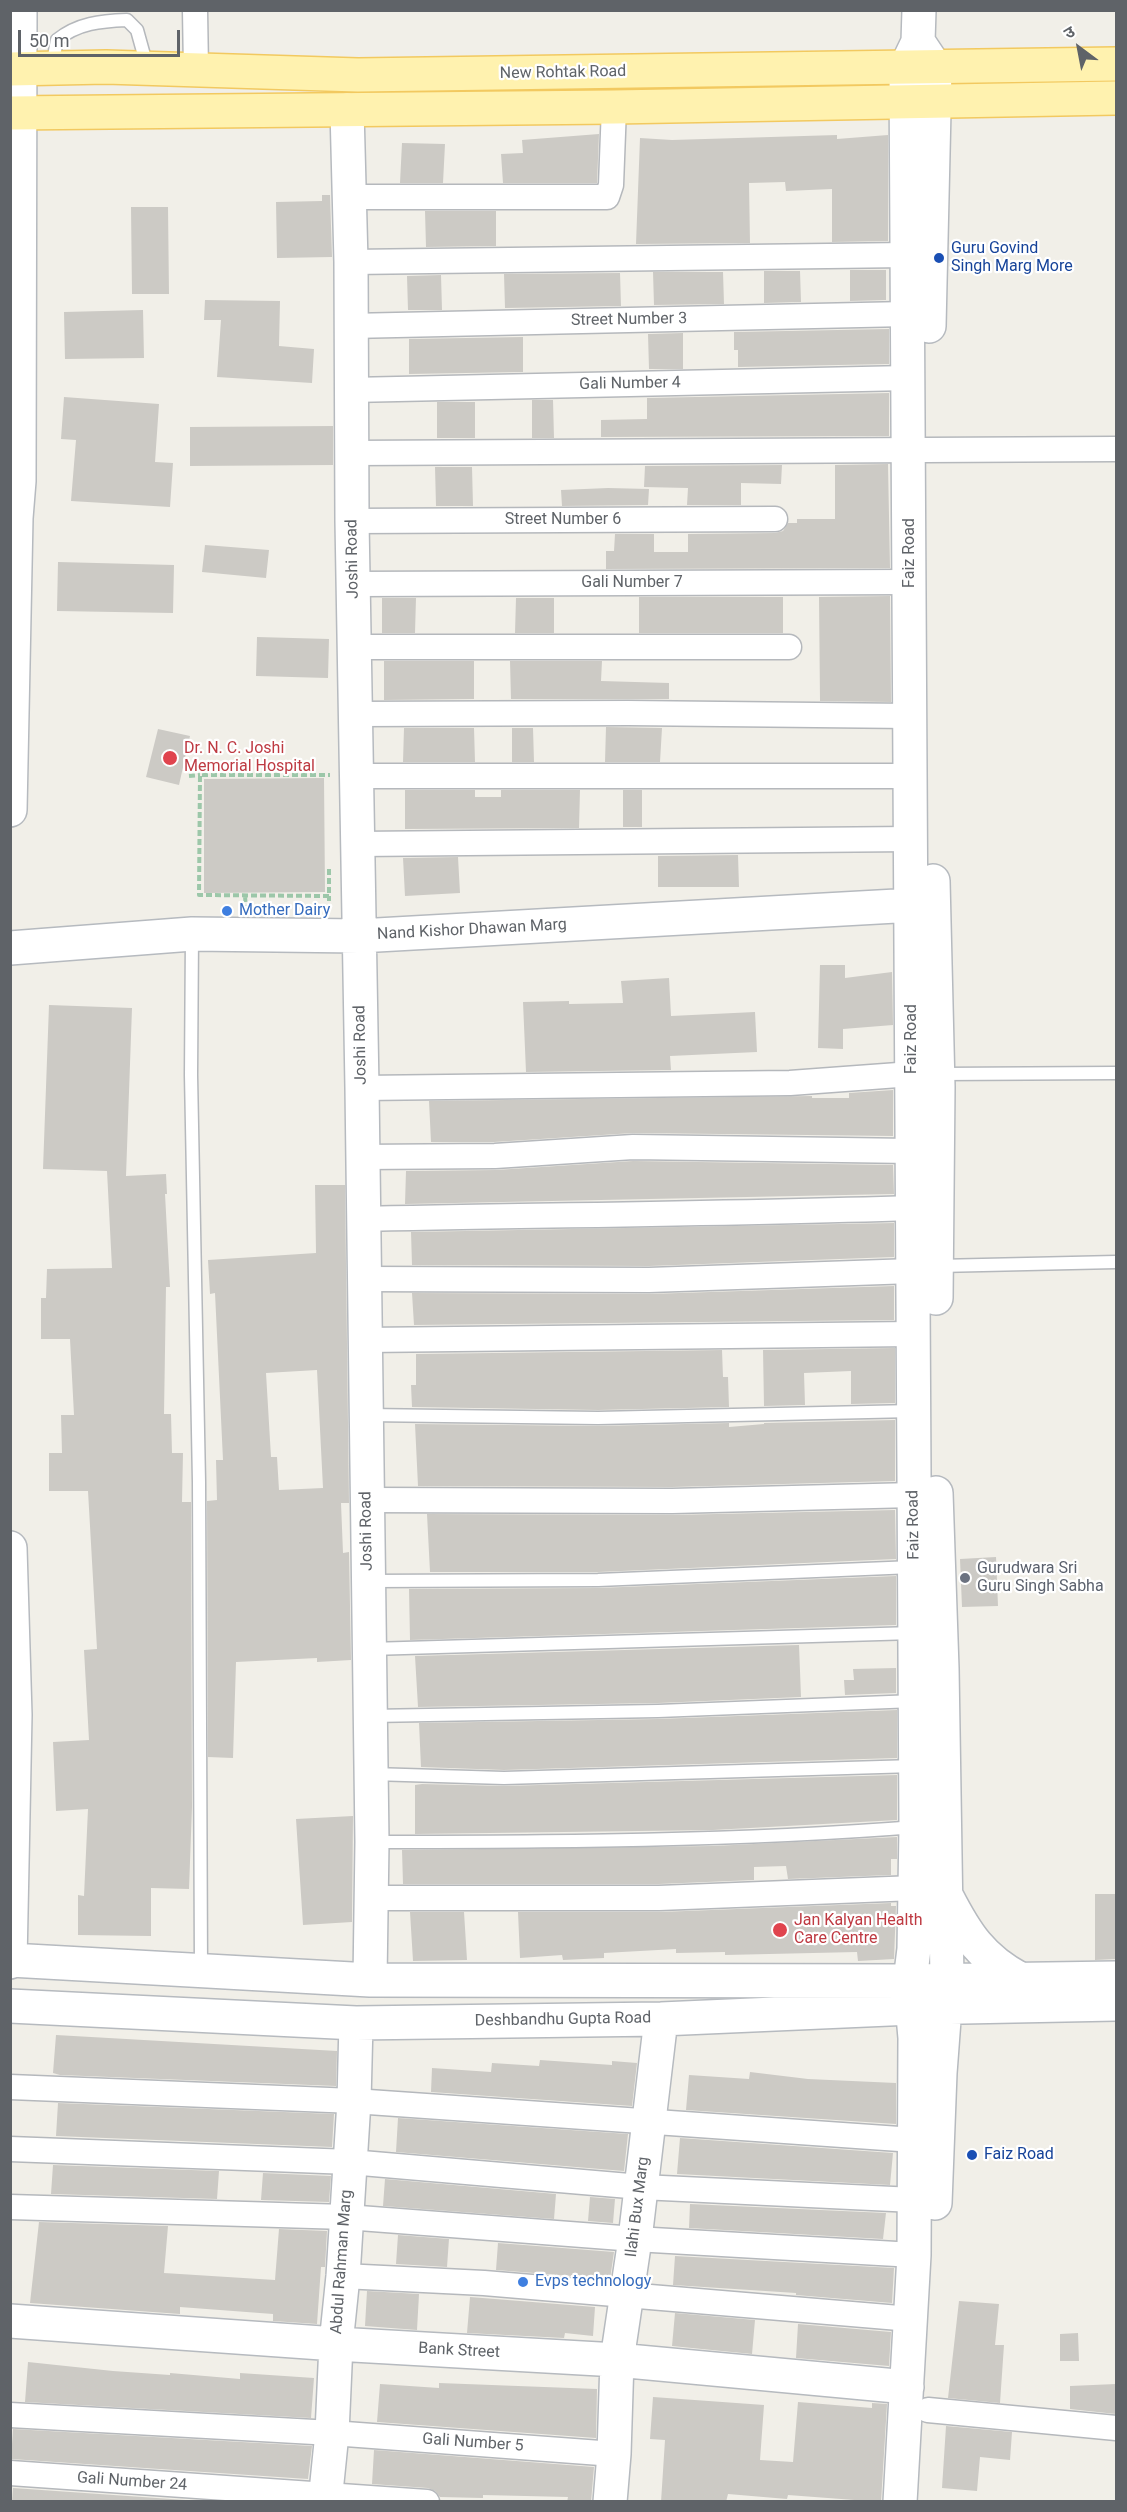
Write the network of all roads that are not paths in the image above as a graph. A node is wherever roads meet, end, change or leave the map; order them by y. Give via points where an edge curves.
1 (20, 10) edge
2 (195, 10) edge
3 (920, 47) edge
4 (1116, 64) edge
5 (52, 68) junction
6 (148, 68) junction
7 (15, 69) edge
8 (196, 70) junction
9 (1116, 98) edge
10 (920, 100) junction
11 (614, 107) junction
12 (347, 110) junction
13 (15, 113) edge
14 (348, 197) junction
15 (907, 255) junction
16 (351, 262) junction
17 (907, 314) junction
18 (15, 316) edge
19 (350, 326) junction
20 (908, 378) junction
21 (351, 390) junction
22 (1116, 449) edge
23 (919, 450) junction
24 (352, 453) junction
25 (13, 518) edge
26 (775, 519) dead end
27 (352, 521) junction
28 (910, 582) junction
29 (354, 584) junction
30 (354, 647) junction
31 (789, 647) dead end
32 (356, 714) junction
33 (910, 716) junction
34 (911, 776) junction
35 (343, 781) junction
36 (10, 810) edge
37 (911, 839) junction
38 (357, 844) junction
39 (922, 905) junction
40 (192, 934) junction
41 (359, 936) junction
42 (10, 948) edge
43 (1116, 1073) edge
44 (925, 1074) junction
45 (362, 1088) junction
46 (911, 1151) junction
47 (361, 1157) junction
48 (912, 1208) junction
49 (363, 1219) junction
50 (1116, 1262) edge
51 (921, 1268) junction
52 (364, 1279) junction
53 (913, 1334) junction
54 (365, 1340) junction
55 (914, 1411) junction
56 (366, 1415) junction
57 (914, 1496) junction
58 (367, 1500) junction
59 (10, 1548) edge
60 (915, 1567) junction
61 (368, 1581) junction
62 (916, 1633) junction
63 (369, 1649) junction
64 (915, 1701) junction
65 (13, 1715) edge
66 (370, 1716) junction
67 (916, 1766) junction
68 (371, 1774) junction
69 (916, 1827) junction
70 (372, 1842) junction
71 (930, 1890) junction
72 (371, 1898) junction
73 (11, 1960) edge
74 (201, 1971) junction
75 (1116, 1978) edge
76 (1020, 1979) junction
77 (370, 1980) junction
78 (946, 1994) junction
79 (1116, 2004) edge
80 (10, 2006) edge
81 (912, 2009) junction
82 (661, 2019) junction
83 (356, 2023) junction
84 (10, 2087) edge
85 (354, 2101) junction
86 (648, 2121) junction
87 (914, 2140) junction
88 (10, 2149) edge
89 (350, 2162) junction
90 (641, 2187) junction
91 (914, 2200) junction
92 (10, 2206) edge
93 (346, 2217) junction
94 (635, 2239) junction
95 (914, 2255) junction
96 (343, 2276) junction
97 (626, 2295) junction
98 (911, 2319) junction
99 (10, 2321) edge
100 (336, 2344) junction
101 (617, 2360) junction
102 (917, 2398) junction
103 (10, 2415) edge
104 (1116, 2428) edge
105 (332, 2433) junction
106 (614, 2454) junction
107 (10, 2473) edge
108 (325, 2499) edge
109 (427, 2502) edge
110 (610, 2502) edge
111 (900, 2502) edge
112 (921, 2502) edge

1 - 7 street
2 - 8 street
3 - 4 main road, New Rohtak Road
3 - 8 main road, New Rohtak Road via 358,75
3 - 10 street
5 - 6 main road, New Rohtak Road
5 - 6 lane via 57,40 68,31 90,23 127,20 137,30
5 - 7 main road, New Rohtak Road
6 - 8 main road, New Rohtak Road
7 - 13 street
9 - 10 main road, New Rohtak Road
10 - 11 main road, New Rohtak Road
10 - 15 street, Faiz Road
10 - 23 street via 928,372
11 - 12 main road, New Rohtak Road
11 - 14 street via 611,185 607,197
12 - 13 main road, New Rohtak Road
12 - 14 street, Joshi Road
13 - 18 street
14 - 16 street, Joshi Road
15 - 16 street
15 - 17 street, Faiz Road
16 - 19 street, Joshi Road
17 - 19 street, Street Number 3
17 - 20 street, Faiz Road
18 - 25 street via 19,481
19 - 21 street, Joshi Road
20 - 21 street, Gali Number 4
20 - 23 street, Faiz Road
21 - 24 street, Joshi Road
22 - 23 street
23 - 24 street
23 - 28 street, Faiz Road
23 - 39 street
24 - 27 street, Joshi Road
25 - 36 street
26 - 27 street, Street Number 6
27 - 29 street, Joshi Road
28 - 29 street, Gali Number 7
28 - 33 street, Faiz Road
29 - 30 street, Joshi Road
30 - 31 street
30 - 32 street, Joshi Road
32 - 33 street
32 - 35 street, Joshi Road
33 - 34 street, Faiz Road
34 - 35 street
34 - 37 street, Faiz Road
35 - 38 street, Joshi Road
37 - 38 street
37 - 39 street, Faiz Road
38 - 41 street, Joshi Road
39 - 41 street, Nand Kishor Dhawan Marg
39 - 44 street
40 - 41 street, Nand Kishor Dhawan Marg
40 - 42 street, Nand Kishor Dhawan Marg
40 - 74 lane via 190,1075 199,1482
41 - 45 street, Joshi Road
43 - 44 lane
44 - 45 street via 790,1083
44 - 46 street, Faiz Road
44 - 51 street
45 - 47 street, Joshi Road
46 - 47 street via 633,1147 495,1156
46 - 48 street, Faiz Road
47 - 49 street, Joshi Road
48 - 49 street
48 - 51 street, Faiz Road
49 - 52 street, Joshi Road
50 - 51 lane
51 - 52 street via 649,1280
51 - 53 street, Faiz Road
51 - 71 street via 935,1466 943,1680
52 - 54 street, Joshi Road
53 - 54 street
53 - 55 street, Faiz Road
54 - 56 street, Joshi Road
55 - 56 lane via 598,1418
55 - 57 street, Faiz Road
56 - 58 street, Joshi Road
57 - 58 street via 672,1501
57 - 60 street, Faiz Road
58 - 61 street, Joshi Road
59 - 65 street
60 - 61 lane via 598,1580
60 - 62 street, Faiz Road
61 - 63 street, Joshi Road
62 - 63 lane
62 - 64 street, Faiz Road
63 - 66 street, Joshi Road
64 - 66 lane
64 - 67 street, Faiz Road
65 - 73 street
66 - 68 street, Joshi Road
67 - 68 lane via 504,1778
67 - 69 street, Faiz Road
68 - 70 street, Joshi Road
69 - 70 lane via 832,1834 525,1843
69 - 71 street, Faiz Road
70 - 72 street, Joshi Road
71 - 72 street via 659,1898
71 - 76 street via 980,1950 1000,1969
71 - 78 street
71 - 81 street, Faiz Road via 914,1949
72 - 77 street, Joshi Road
73 - 74 street, Deshbandhu Gupta Road
74 - 77 street, Deshbandhu Gupta Road
75 - 76 street, Deshbandhu Gupta Road
76 - 78 street, Deshbandhu Gupta Road
77 - 81 street, Deshbandhu Gupta Road
78 - 79 street, Deshbandhu Gupta Road
78 - 81 street, Deshbandhu Gupta Road
78 - 102 street
80 - 83 street, Deshbandhu Gupta Road
81 - 82 street, Deshbandhu Gupta Road
81 - 87 street, Faiz Road
82 - 83 street, Deshbandhu Gupta Road
82 - 86 street, Ilahi Bux Marg
83 - 85 street, Abdul Rahman Marg
84 - 85 street
85 - 86 street
85 - 89 street, Abdul Rahman Marg
86 - 87 street
86 - 90 street, Ilahi Bux Marg
87 - 91 street, Faiz Road
88 - 89 street
89 - 90 street
89 - 93 street, Abdul Rahman Marg
90 - 91 street
90 - 94 street, Ilahi Bux Marg
91 - 95 street, Faiz Road
92 - 93 street
93 - 94 street
93 - 96 street, Abdul Rahman Marg
94 - 95 street
94 - 97 street, Ilahi Bux Marg
95 - 98 street, Faiz Road
96 - 97 street
96 - 100 street, Abdul Rahman Marg
97 - 98 street
97 - 101 street, Ilahi Bux Marg
98 - 102 street, Faiz Road
99 - 100 street, Bank Street
100 - 101 street, Bank Street
100 - 105 street, Abdul Rahman Marg
101 - 102 street, Bank Street
101 - 106 street, Ilahi Bux Marg
102 - 104 street
102 - 111 street
102 - 112 street
103 - 105 street, Gali Number 5
105 - 106 street, Gali Number 5
105 - 108 street, Abdul Rahman Marg
106 - 110 street, Ilahi Bux Marg
107 - 108 street, Gali Number 24
108 - 109 street, Gali Number 24

